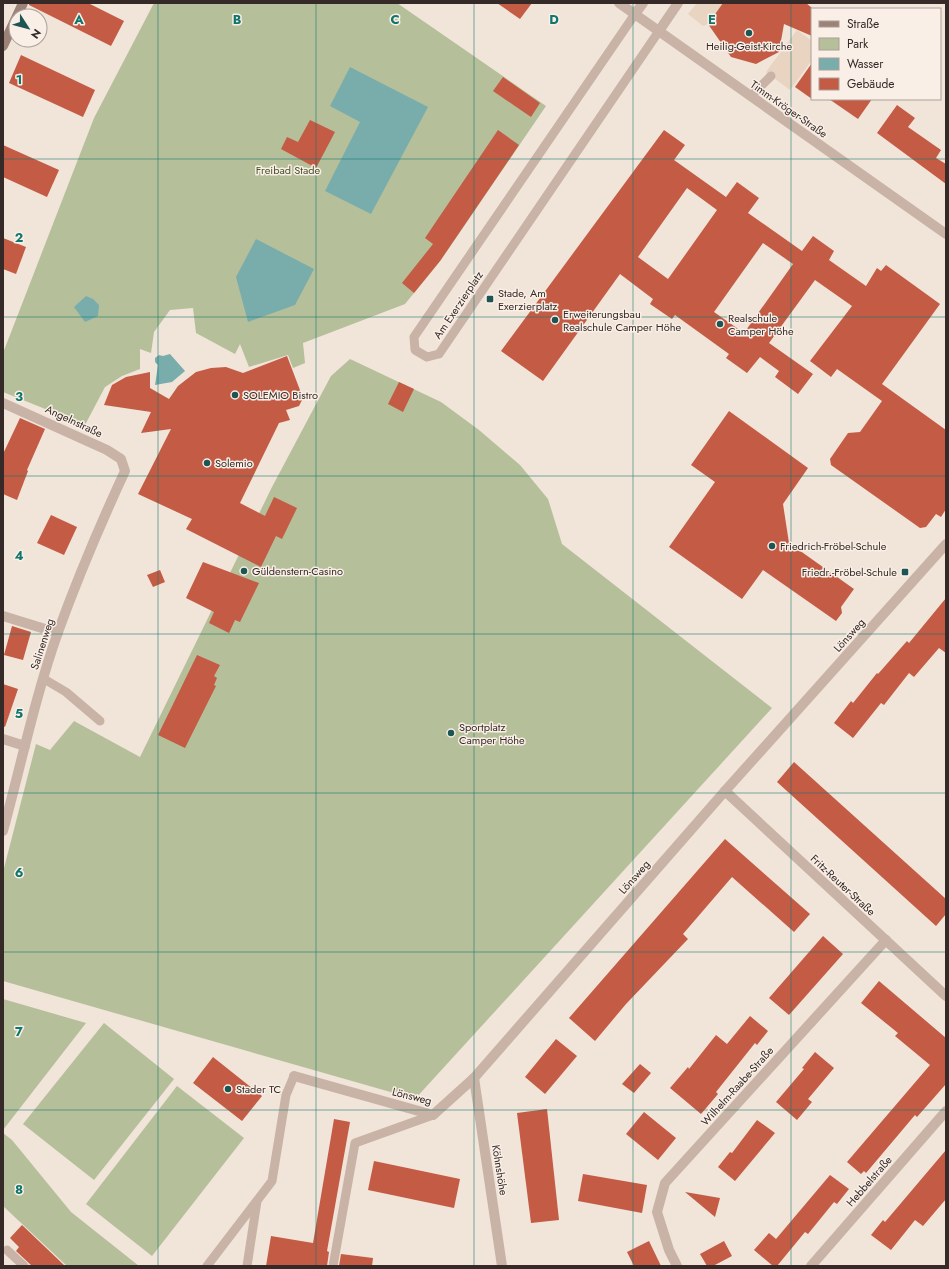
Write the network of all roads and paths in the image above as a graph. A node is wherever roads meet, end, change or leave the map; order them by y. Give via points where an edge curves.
1 (619, 3) edge
2 (643, 3) edge
3 (678, 3) edge
4 (635, 14) junction
5 (659, 31) junction
6 (8, 36) edge
7 (3, 46) edge
8 (771, 76) dead end
9 (751, 96) junction
10 (946, 234) edge
11 (3, 403) edge
12 (124, 472) joint
13 (946, 544) edge
14 (3, 616) edge
15 (58, 632) junction
16 (44, 679) junction
17 (100, 721) dead end
18 (3, 739) edge
19 (26, 746) junction
20 (725, 791) junction
21 (3, 831) edge
22 (886, 940) junction
23 (946, 996) edge
24 (294, 1076) joint
25 (474, 1078) junction
26 (946, 1111) edge
27 (433, 1115) junction
28 (258, 1200) junction
29 (6, 1250) dead end
30 (24, 1266) edge
31 (207, 1266) edge
32 (247, 1266) edge
33 (333, 1266) edge
34 (502, 1266) edge
35 (677, 1266) edge
36 (811, 1266) edge

1 - 4 street, Timm-Kröger-Straße
2 - 4 street, Am Exerzierplatz
3 - 5 street, Am Exerzierplatz
4 - 5 street, Timm-Kröger-Straße
4 - 5 lane, Am Exerzierplatz via 414,337 416,350 426,357 439,354
5 - 9 street, Timm-Kröger-Straße
6 - 7 street
8 - 9 lane
9 - 10 street, Timm-Kröger-Straße
11 - 12 street, Angelnstraße via 107,450 122,460
12 - 15 street, Salinenweg via 90,547
13 - 20 street, Lönsweg
14 - 15 street
15 - 16 street, Salinenweg
16 - 17 lane via 66,692
16 - 19 street, Salinenweg
18 - 19 street
19 - 21 street, Salinenweg
20 - 22 street, Fritz-Reuter-Straße
20 - 25 street, Lönsweg
22 - 23 street, Fritz-Reuter-Straße
22 - 35 street, Wilhelm-Raabe-Straße via 666,1183 657,1212 668,1250
24 - 27 street, Lönsweg
24 - 28 lane via 286,1096 272,1181
25 - 27 street, Lönsweg
25 - 34 street, Köhnshöhe
26 - 36 street, Hebbelstraße
27 - 33 lane via 355,1143
28 - 31 lane
28 - 32 lane
29 - 30 lane

